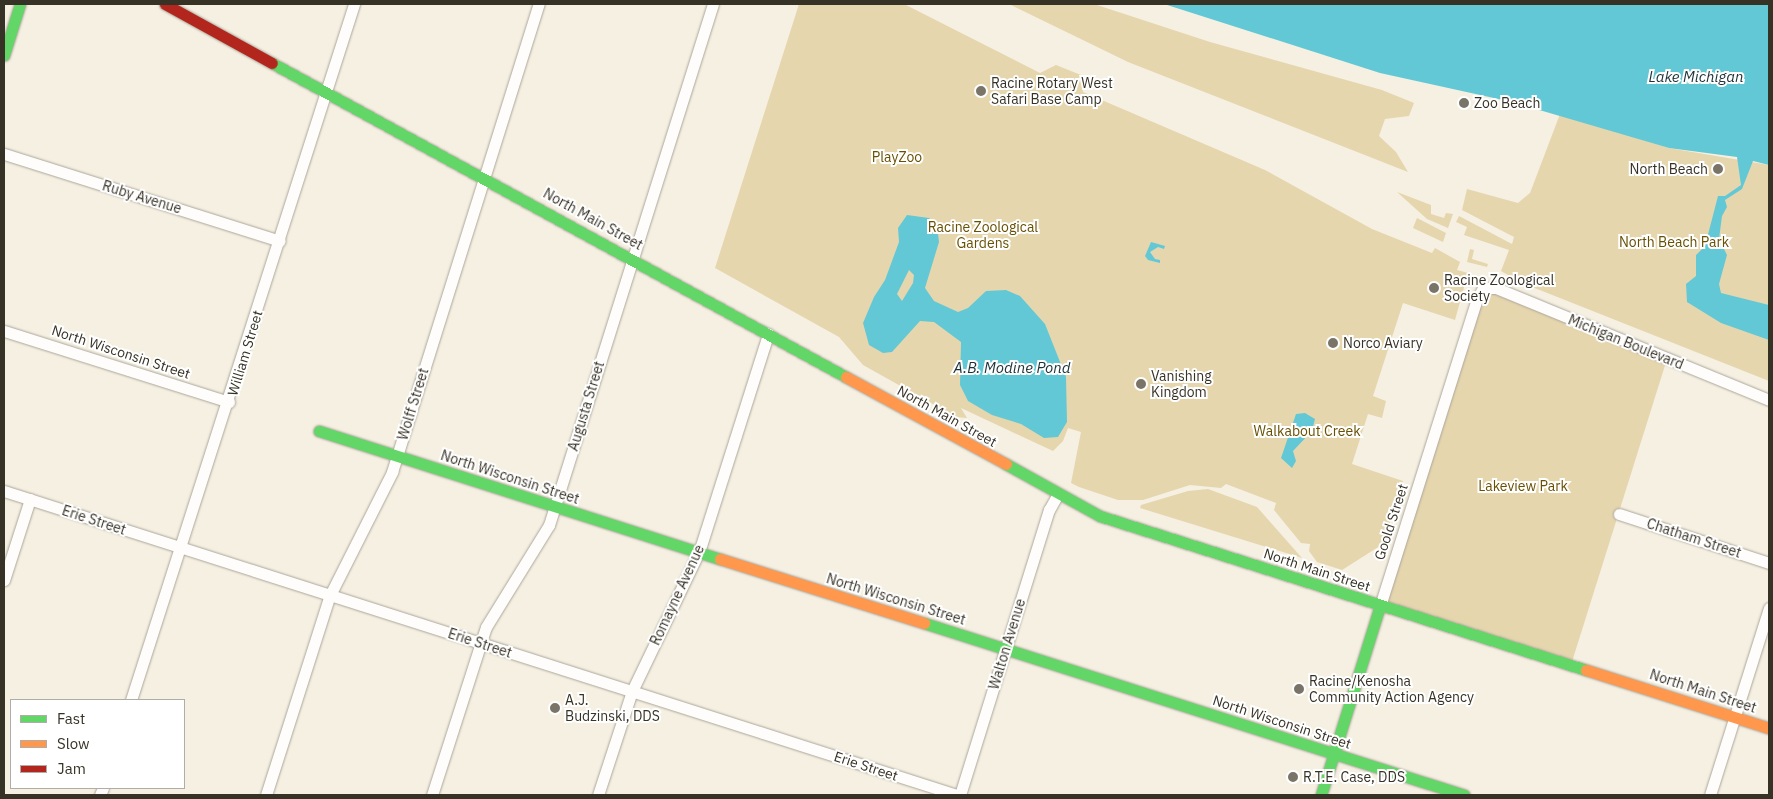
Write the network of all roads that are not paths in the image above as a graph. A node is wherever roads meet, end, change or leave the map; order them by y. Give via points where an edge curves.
1 (20, 4) edge
2 (165, 4) edge
3 (354, 4) edge
4 (538, 4) edge
5 (713, 4) edge
6 (4, 54) edge
7 (327, 90) junction
8 (4, 154) edge
9 (484, 176) junction
10 (280, 241) junction
11 (633, 258) junction
12 (1483, 288) joint
13 (4, 331) edge
14 (768, 334) junction
15 (1769, 400) edge
16 (229, 402) junction
17 (319, 432) dead end
18 (397, 456) junction
19 (4, 491) edge
20 (1058, 494) junction
21 (30, 499) junction
22 (555, 507) junction
23 (1619, 514) dead end
24 (180, 547) junction
25 (699, 552) junction
26 (1769, 562) edge
27 (4, 580) edge
28 (330, 595) junction
29 (1380, 606) junction
30 (1769, 608) edge
31 (481, 643) junction
32 (1005, 649) junction
33 (632, 691) junction
34 (131, 699) edge
35 (1734, 717) junction
36 (1769, 728) edge
37 (1334, 754) junction
38 (266, 795) edge
39 (432, 795) edge
40 (598, 795) edge
41 (958, 795) edge
42 (1321, 795) edge
43 (1464, 795) edge
44 (1710, 795) edge

1 - 6 main road
2 - 7 main road, North Main Street
3 - 7 street, William Street
4 - 9 street, Wolff Street
5 - 11 street, Augusta Street
7 - 9 main road, North Main Street
7 - 10 street, William Street
8 - 10 street, Ruby Avenue
9 - 11 main road, North Main Street
9 - 18 street, Wolff Street
10 - 16 street, William Street
11 - 14 main road, North Main Street
11 - 22 street, Augusta Street
12 - 15 street, Michigan Boulevard via 1496,288
12 - 29 street, Goold Street via 1476,301
13 - 16 street, North Wisconsin Street
14 - 20 main road, North Main Street
14 - 25 street, Romayne Avenue
16 - 24 street, William Street
17 - 18 main road, North Wisconsin Street
18 - 22 main road, North Wisconsin Street
18 - 28 street, Wolff Street
19 - 21 street, Erie Street
20 - 29 main road, North Main Street via 1121,524
20 - 32 street, Walton Avenue via 1049,510
21 - 24 street, Erie Street
21 - 27 street
22 - 25 main road, North Wisconsin Street
22 - 31 street, Augusta Street via 549,525 486,627
23 - 26 street, Chatham Street
24 - 28 street, Erie Street
24 - 34 street, William Street
25 - 32 main road, North Wisconsin Street
25 - 33 street, Romayne Avenue
28 - 31 street, Erie Street
28 - 38 street, Wolff Street
29 - 35 main road, North Main Street
29 - 37 main road, Goold Street
30 - 35 street
31 - 33 street, Erie Street
31 - 39 street, Augusta Street
32 - 37 main road, North Wisconsin Street
32 - 41 street, Walton Avenue
33 - 40 street, Romayne Avenue
33 - 41 street, Erie Street
35 - 36 main road, North Main Street
35 - 44 street
37 - 42 main road, Goold Street
37 - 43 main road, North Wisconsin Street

